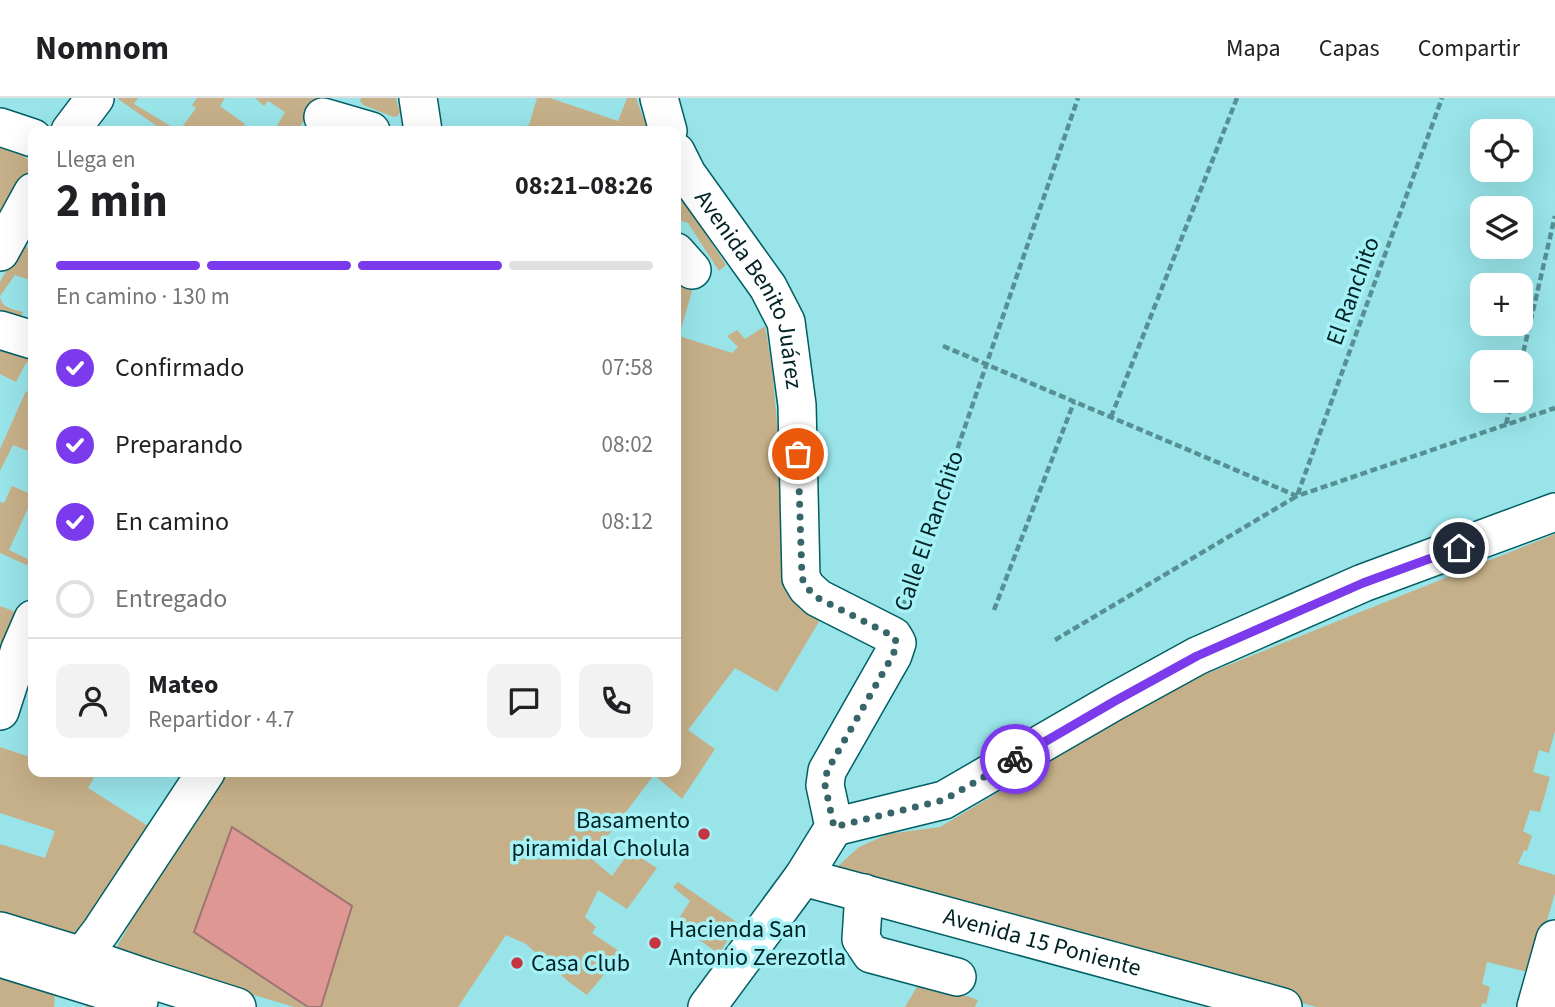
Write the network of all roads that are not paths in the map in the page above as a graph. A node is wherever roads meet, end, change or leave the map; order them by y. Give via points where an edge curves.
1 (95, 98) edge
2 (418, 98) edge
3 (659, 98) edge
4 (324, 115) edge
5 (74, 126) edge
6 (356, 126) edge
7 (422, 126) edge
8 (667, 126) edge
9 (0, 127) edge
10 (28, 136) edge
11 (681, 162) edge
12 (28, 201) edge
13 (0, 252) edge
14 (0, 330) edge
15 (28, 338) edge
16 (1555, 512) edge
17 (28, 631) edge
18 (893, 636) joint
19 (0, 711) edge
20 (203, 777) edge
21 (834, 827) junction
22 (803, 877) junction
23 (864, 893) junction
24 (0, 931) edge
25 (1555, 939) edge
26 (82, 956) junction
27 (0, 958) edge
28 (957, 977) dead end
29 (221, 1005) edge
30 (157, 1007) edge
31 (708, 1007) edge
32 (1283, 1007) edge
33 (1536, 1007) edge

1 - 5 street
2 - 7 street
3 - 8 street
4 - 6 street
9 - 10 street
11 - 18 street, Avenida Benito Juárez via 768,287 786,322 797,405 802,578 818,598
12 - 13 street
14 - 15 street
16 - 21 street via 1363,583 1197,656 944,800
17 - 19 street
18 - 21 street, Calle El Ranchito via 897,643 893,655 827,771 825,785
20 - 26 street
21 - 22 street
22 - 23 street, Avenida 15 Poniente
22 - 31 street
23 - 28 street via 861,939 871,954
23 - 32 street, Avenida 15 Poniente
24 - 26 street
25 - 33 street
26 - 29 street
27 - 30 street

